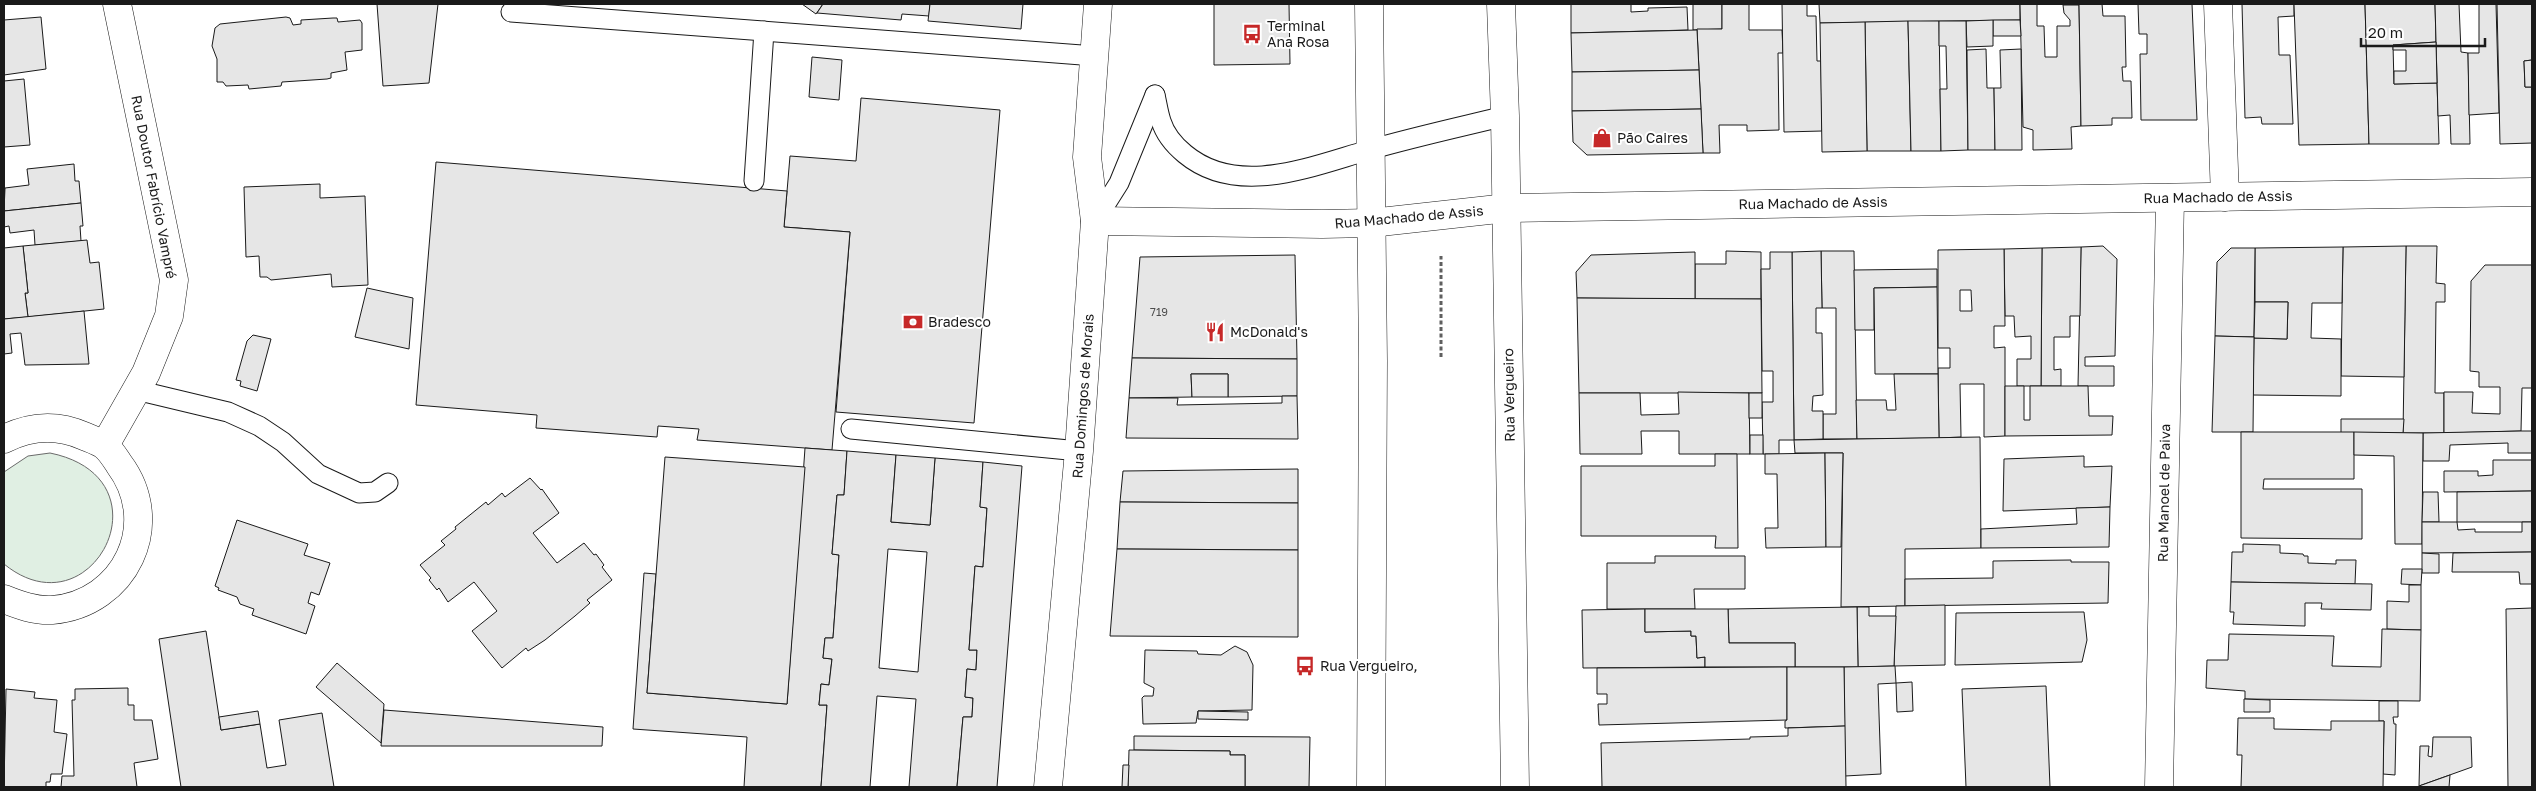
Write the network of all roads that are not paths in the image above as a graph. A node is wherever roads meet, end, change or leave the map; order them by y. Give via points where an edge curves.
1 (117, 4) edge
2 (1098, 4) edge
3 (1370, 4) edge
4 (1501, 4) edge
5 (2218, 4) edge
6 (511, 12) dead end
7 (764, 31) junction
8 (1094, 56) junction
9 (1505, 116) junction
10 (1369, 150) junction
11 (754, 180) dead end
12 (2532, 192) edge
13 (2225, 197) junction
14 (2170, 198) junction
15 (1507, 208) junction
16 (1095, 221) junction
17 (1371, 223) junction
18 (136, 390) junction
19 (851, 429) dead end
20 (4, 439) edge
21 (105, 446) junction
22 (1080, 451) junction
23 (388, 483) dead end
24 (4, 599) edge
25 (1048, 787) edge
26 (1370, 787) edge
27 (1515, 787) edge
28 (2159, 787) edge

1 - 18 street, Rua Doutor Fabrício Vampré via 174,280 169,316
2 - 8 street, Rua Domingos de Morais
3 - 10 street
4 - 9 street, Rua Vergueiro
5 - 13 street
6 - 7 lane
7 - 8 lane
7 - 11 lane
8 - 16 street, Rua Domingos de Morais via 1087,157
9 - 10 lane
9 - 15 street, Rua Vergueiro
10 - 16 lane via 1307,169 1266,176 1234,175 1203,167 1176,146 1161,122 1155,95 1119,183
10 - 17 street
12 - 13 street, Rua Machado de Assis
13 - 14 street, Rua Machado de Assis
14 - 15 street, Rua Machado de Assis
14 - 28 street, Rua Manoel de Paiva
15 - 17 street, Rua Machado de Assis
15 - 27 street, Rua Vergueiro
16 - 17 street, Rua Machado de Assis
16 - 22 street, Rua Domingos de Morais
17 - 26 street
18 - 21 street, Rua Doutor Fabrício Vampré
18 - 23 lane via 228,412 259,426 283,442 318,474 359,493 375,492
19 - 22 lane
20 - 21 street via 18,432 43,427 68,430
21 - 24 street via 129,477 137,502 139,528 132,554 119,576 99,594 76,606 50,610 23,607
22 - 25 street, Rua Domingos de Morais

